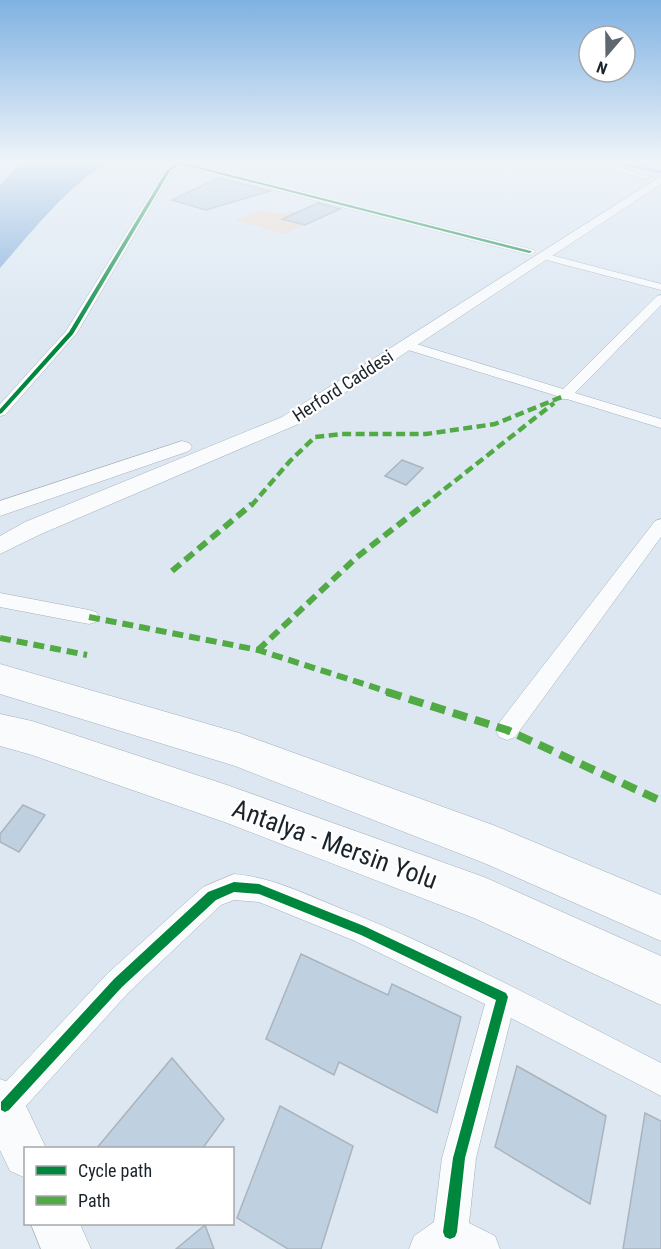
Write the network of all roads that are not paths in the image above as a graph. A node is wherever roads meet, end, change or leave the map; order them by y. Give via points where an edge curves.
1 (139, 219) edge
2 (403, 219) edge
3 (590, 219) edge
4 (537, 254) junction
5 (661, 286) edge
6 (661, 298) edge
7 (406, 345) junction
8 (564, 396) junction
9 (0, 412) edge
10 (661, 424) edge
11 (0, 509) edge
12 (661, 525) edge
13 (0, 546) edge
14 (4, 596) edge
15 (89, 617) dead end
16 (0, 679) edge
17 (0, 730) edge
18 (507, 730) dead end
19 (661, 918) edge
20 (661, 981) edge
21 (502, 997) junction
22 (661, 1080) edge
23 (2, 1103) edge
24 (24, 1151) edge
25 (55, 1225) edge
26 (439, 1240) edge
27 (66, 1249) edge
28 (482, 1249) edge

1 - 9 street via 71,333
2 - 4 street
3 - 4 main road, Herford Caddesi
4 - 5 street
4 - 7 main road, Herford Caddesi
4 - 11 main road, Herford Caddesi via 276,414
6 - 8 street
7 - 8 street
7 - 13 main road, Herford Caddesi via 289,422 33,528
8 - 10 street
12 - 18 street
14 - 15 street
16 - 19 highway via 239,750 493,846
17 - 20 highway, Antalya - Mersin Yolu via 227,804 484,899
21 - 22 street
21 - 23 street via 364,931 259,889 234,887 212,897 118,982
21 - 26 street
23 - 24 main road
25 - 27 main road
26 - 28 street

